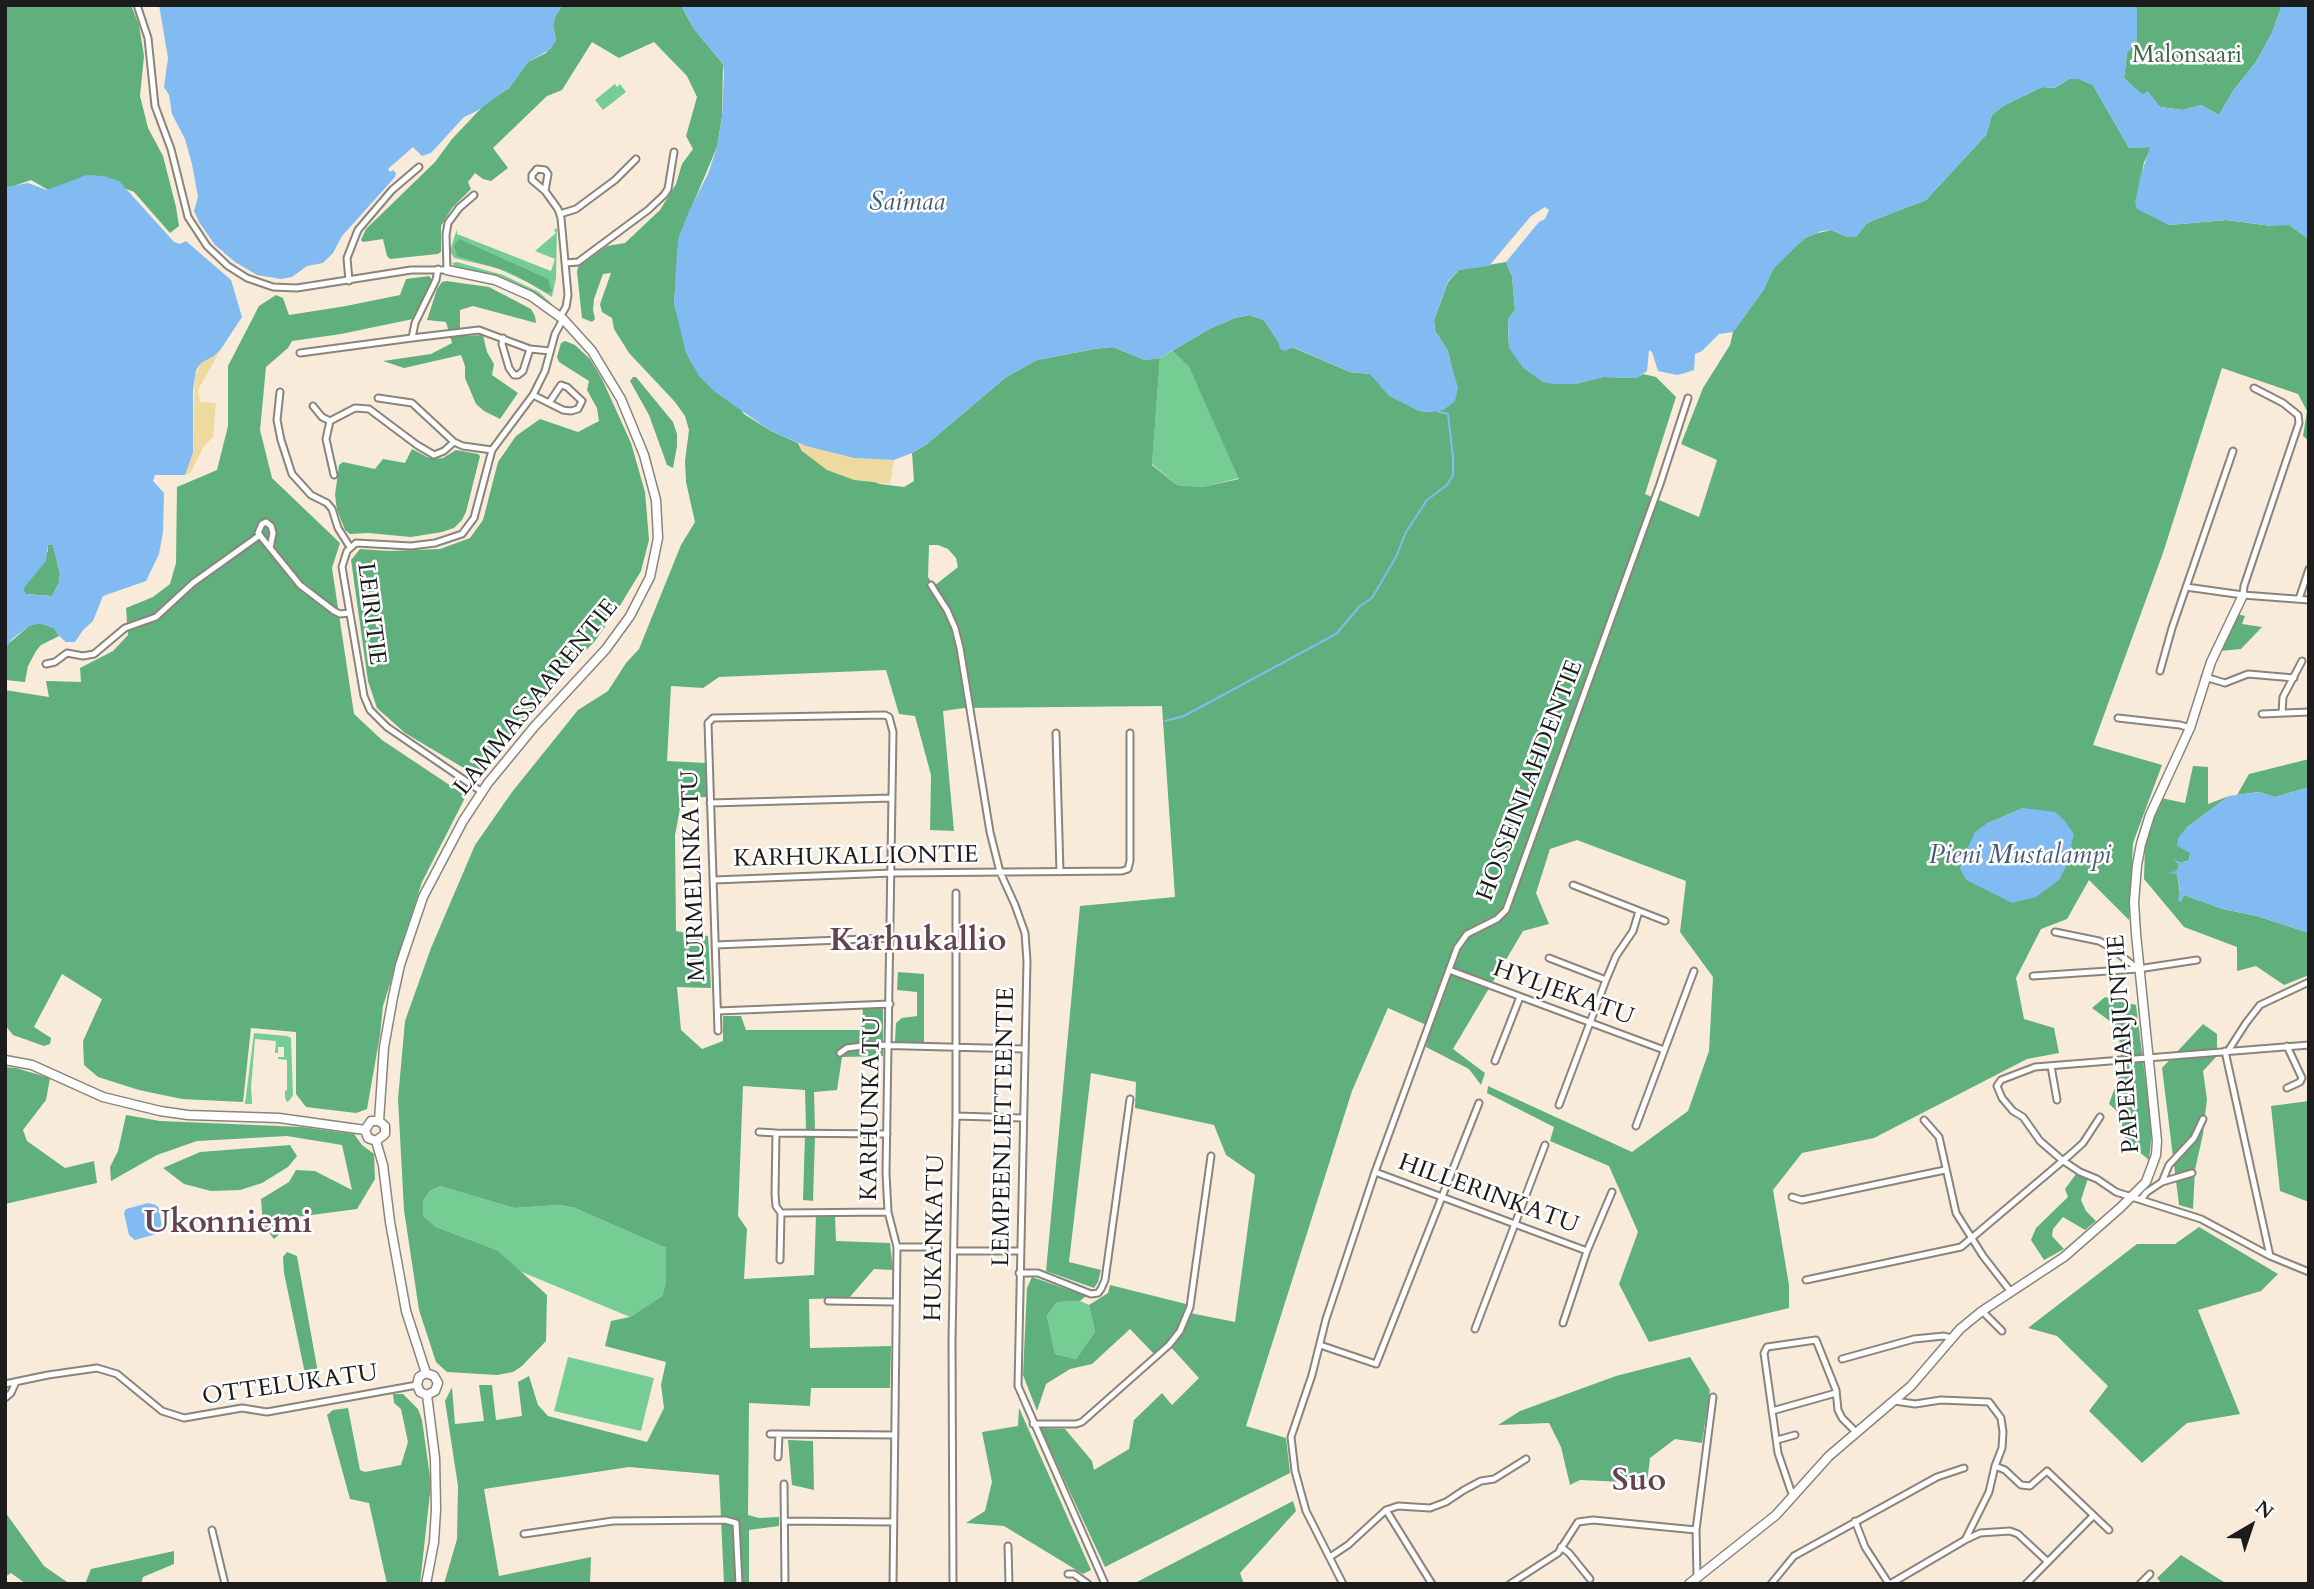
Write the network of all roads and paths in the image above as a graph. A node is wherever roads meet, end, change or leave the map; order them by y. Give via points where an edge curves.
1 (137, 5) edge
2 (674, 152) dead end
3 (636, 159) dead end
4 (419, 167) dead end
5 (545, 191) dead end
6 (474, 195) dead end
7 (561, 214) junction
8 (565, 263) junction
9 (438, 269) junction
10 (447, 270) junction
11 (349, 281) junction
12 (561, 318) junction
13 (412, 338) junction
14 (503, 338) junction
15 (530, 349) junction
16 (550, 351) junction
17 (300, 353) dead end
18 (2254, 388) dead end
19 (280, 392) dead end
20 (533, 395) junction
21 (378, 398) dead end
22 (1688, 398) dead end
23 (550, 403) junction
24 (313, 406) dead end
25 (330, 421) junction
26 (454, 442) junction
27 (492, 450) junction
28 (2233, 451) dead end
29 (334, 475) dead end
30 (259, 534) junction
31 (350, 547) junction
32 (270, 548) junction
33 (2309, 569) edge
34 (931, 585) dead end
35 (2186, 587) junction
36 (2244, 595) junction
37 (2299, 599) junction
38 (2309, 600) edge
39 (349, 612) junction
40 (2302, 661) dead end
41 (46, 664) dead end
42 (2160, 671) dead end
43 (2205, 677) junction
44 (2294, 678) junction
45 (2309, 712) edge
46 (2282, 713) junction
47 (2262, 714) dead end
48 (2118, 718) dead end
49 (710, 720) joint
50 (2190, 728) junction
51 (1056, 733) dead end
52 (1130, 733) dead end
53 (482, 792) junction
54 (891, 798) junction
55 (710, 803) junction
56 (1000, 872) junction
57 (1060, 872) junction
58 (892, 873) junction
59 (713, 880) junction
60 (1573, 885) dead end
61 (956, 893) dead end
62 (1639, 911) junction
63 (1665, 921) dead end
64 (2055, 932) dead end
65 (891, 938) junction
66 (715, 945) junction
67 (1549, 958) dead end
68 (2197, 960) dead end
69 (2138, 969) junction
70 (1449, 970) junction
71 (1694, 971) dead end
72 (2033, 976) dead end
73 (1606, 980) junction
74 (2309, 982) edge
75 (1520, 997) junction
76 (890, 1004) junction
77 (718, 1012) junction
78 (1591, 1023) junction
79 (718, 1031) dead end
80 (2309, 1045) edge
81 (889, 1046) junction
82 (2287, 1046) junction
83 (955, 1048) junction
84 (1024, 1049) junction
85 (1664, 1050) junction
86 (2227, 1051) junction
87 (840, 1053) dead end
88 (2148, 1058) junction
89 (5, 1060) edge
90 (1495, 1061) dead end
91 (2051, 1066) junction
92 (2287, 1088) dead end
93 (1130, 1099) dead end
94 (2057, 1100) dead end
95 (1479, 1103) dead end
96 (1559, 1105) dead end
97 (956, 1116) junction
98 (2100, 1117) dead end
99 (1023, 1118) junction
100 (2203, 1119) dead end
101 (1924, 1120) dead end
102 (379, 1121) junction
103 (1636, 1126) dead end
104 (365, 1130) junction
105 (759, 1132) dead end
106 (776, 1133) junction
107 (887, 1134) junction
108 (376, 1141) junction
109 (1545, 1145) dead end
110 (1211, 1156) dead end
111 (2062, 1160) junction
112 (1945, 1170) junction
113 (1376, 1172) junction
114 (2192, 1173) dead end
115 (2162, 1182) junction
116 (1612, 1192) dead end
117 (1442, 1197) junction
118 (1792, 1197) dead end
119 (2137, 1198) junction
120 (888, 1212) junction
121 (781, 1213) junction
122 (1515, 1224) junction
123 (1972, 1237) junction
124 (897, 1247) junction
125 (1961, 1247) junction
126 (929, 1251) dead end
127 (954, 1251) junction
128 (1020, 1251) junction
129 (1587, 1251) junction
130 (1983, 1256) junction
131 (2270, 1256) junction
132 (780, 1260) dead end
133 (2309, 1272) edge
134 (1019, 1273) junction
135 (1806, 1280) dead end
136 (2011, 1292) junction
137 (828, 1301) dead end
138 (896, 1302) junction
139 (1982, 1311) junction
140 (1563, 1323) dead end
141 (1475, 1329) dead end
142 (2002, 1331) dead end
143 (1951, 1338) junction
144 (1320, 1345) junction
145 (1842, 1359) dead end
146 (426, 1373) junction
147 (16, 1382) junction
148 (5, 1384) edge
149 (417, 1385) junction
150 (1836, 1393) junction
151 (428, 1395) junction
152 (1713, 1397) dead end
153 (5, 1398) edge
154 (1895, 1401) junction
155 (1772, 1411) junction
156 (1033, 1424) junction
157 (1857, 1433) junction
158 (770, 1434) dead end
159 (779, 1434) junction
160 (895, 1435) junction
161 (1795, 1435) dead end
162 (1776, 1440) junction
163 (778, 1457) dead end
164 (1526, 1459) dead end
165 (1995, 1466) junction
166 (1964, 1468) dead end
167 (784, 1484) dead end
168 (1792, 1494) junction
169 (1386, 1510) junction
170 (2093, 1516) junction
171 (785, 1521) junction
172 (1855, 1521) junction
173 (893, 1522) junction
174 (212, 1530) dead end
175 (1696, 1530) junction
176 (2109, 1530) dead end
177 (524, 1534) dead end
178 (1965, 1539) junction
179 (1008, 1546) dead end
180 (1562, 1548) junction
181 (1330, 1557) junction
182 (2048, 1562) junction
183 (1068, 1574) dead end
184 (2150, 1574) dead end
185 (1697, 1577) junction
186 (1590, 1579) dead end
187 (225, 1584) edge
188 (426, 1584) edge
189 (739, 1584) edge
190 (785, 1584) edge
191 (893, 1584) edge
192 (953, 1584) edge
193 (1009, 1584) edge
194 (1088, 1584) edge
195 (1105, 1584) edge
196 (1343, 1584) edge
197 (1433, 1584) edge
198 (1510, 1584) edge
199 (1689, 1584) edge
200 (1771, 1584) edge
201 (1889, 1584) edge
202 (2026, 1584) edge
203 (2140, 1584) edge

1 - 11 street, LAMMASSAARENTIE via 148,38 158,119 174,159 184,207 201,239 228,266 264,285 297,288
2 - 8 street via 664,195 578,262
3 - 7 street via 576,209
4 - 11 street via 358,230 347,258
5 - 7 street
6 - 10 street via 448,223
7 - 8 street
8 - 12 street via 567,299
9 - 10 street, LAMMASSAARENTIE
9 - 11 street, LAMMASSAARENTIE
9 - 13 street
10 - 12 street, LAMMASSAARENTIE via 507,284
12 - 16 street
12 - 53 street, LAMMASSAARENTIE via 600,363 635,431 656,500 657,547 643,594 623,627
13 - 14 street via 480,330
13 - 17 street
14 - 15 street
14 - 15 street via 514,375 523,371
15 - 16 street
16 - 20 street
18 - 36 street, PAPERHARJUNTIE via 2283,403 2298,415 2300,423
19 - 31 street via 277,420 292,474 311,495 327,503
20 - 23 street
20 - 27 street
21 - 26 street via 412,402
22 - 70 street, HOSSEINLAHDENTIE via 1506,910 1467,934
23 - 23 street via 570,411 578,409 582,401 561,385
24 - 25 street
25 - 26 street via 359,407 377,413 426,452 439,454
25 - 29 street via 326,439
26 - 27 street
27 - 31 street, LEIRITIE via 474,518 463,534 420,545 363,542
28 - 35 street
30 - 32 street
30 - 32 street via 262,524 271,526
30 - 41 street via 156,617 125,628 94,653 67,653
31 - 39 street, LEIRITIE via 341,567
32 - 39 street via 315,598 340,614
33 - 37 street
34 - 56 street, LEMPEENLIETTEENTIE via 947,610 960,648
35 - 36 street
35 - 42 street
36 - 37 street
36 - 43 street, PAPERHARJUNTIE
37 - 38 street
39 - 53 street, LEIRITIE via 363,696 370,710 387,727
40 - 44 street
43 - 44 street via 2225,682 2248,674
43 - 50 street, PAPERHARJUNTIE
44 - 46 street via 2283,697
45 - 46 street
46 - 47 street
48 - 50 street
49 - 54 street, KARHUNKATU via 876,714 890,718
49 - 55 street, MURMELINKATU
50 - 69 street, PAPERHARJUNTIE via 2141,844 2134,902
51 - 57 street
52 - 57 street, KARHUKALLIONTIE via 1128,869
53 - 102 street, LAMMASSAARENTIE via 423,897 400,965 384,1047
54 - 55 street
54 - 58 street, KARHUNKATU
55 - 59 street, MURMELINKATU
56 - 57 street, KARHUKALLIONTIE
56 - 58 street, KARHUKALLIONTIE
56 - 84 street, LEMPEENLIETTEENTIE via 1025,933
58 - 59 street, KARHUKALLIONTIE
58 - 65 street, KARHUNKATU
59 - 66 street, MURMELINKATU
60 - 62 street
61 - 83 street, HUKANKATU
62 - 63 street
62 - 73 street
64 - 69 street via 2099,941
65 - 66 street
65 - 76 street, KARHUNKATU
66 - 77 street, MURMELINKATU
67 - 73 street
68 - 69 street
69 - 72 street
69 - 88 street, PAPERHARJUNTIE
70 - 75 street, HYLJEKATU
70 - 113 street, HOSSEINLAHDENTIE
71 - 85 street
73 - 78 street
74 - 86 street via 2260,1005
75 - 78 street, HYLJEKATU
75 - 90 street
76 - 77 street
76 - 81 street, KARHUNKATU
77 - 79 street, MURMELINKATU
78 - 85 street, HYLJEKATU
78 - 96 street
80 - 82 street
81 - 83 street
81 - 87 street via 858,1046
81 - 107 street, KARHUNKATU
82 - 86 street
82 - 92 street via 2302,1078
83 - 84 street
83 - 97 street, HUKANKATU
84 - 99 street, LEMPEENLIETTEENTIE
85 - 103 street
86 - 88 street
86 - 131 street
88 - 91 street
88 - 119 street, PAPERHARJUNTIE via 2156,1155
89 - 104 street via 32,1065 103,1097 149,1109 279,1118
91 - 94 street
91 - 111 street via 2016,1073 1997,1086 2013,1111
93 - 134 street via 1105,1280 1098,1293 1038,1273
95 - 117 street
97 - 99 street
97 - 127 street, HUKANKATU
98 - 111 street via 2082,1143
99 - 128 street, LEMPEENLIETTEENTIE
100 - 115 street
101 - 112 street via 1939,1137
102 - 104 street via 371,1121
102 - 108 street via 386,1130
104 - 108 street via 368,1138
105 - 106 street
106 - 107 street
106 - 121 street via 775,1194
107 - 120 street, KARHUNKATU
108 - 146 street via 406,1311
109 - 122 street
110 - 156 street via 1184,1324 1169,1345 1082,1422
111 - 119 street via 2116,1192
111 - 123 street
112 - 118 street via 1802,1200
112 - 123 street via 1956,1213
113 - 117 street, HILLERINKATU
113 - 144 street, HOSSEINLAHDENTIE
114 - 115 street
115 - 119 street
116 - 129 street
117 - 122 street, HILLERINKATU
117 - 144 street via 1376,1364
119 - 131 street via 2201,1219
119 - 136 street, PAPERHARJUNTIE via 2064,1257
120 - 121 street
120 - 124 street, KARHUNKATU
121 - 132 street
122 - 129 street, HILLERINKATU
122 - 141 street
123 - 125 street
123 - 130 street
124 - 126 street via 928,1247
124 - 138 street, KARHUNKATU
125 - 130 street
125 - 135 street
127 - 128 street
127 - 192 street, HUKANKATU
128 - 134 street, LEMPEENLIETTEENTIE
129 - 140 street
130 - 136 street
131 - 133 street
134 - 156 street, LEMPEENLIETTEENTIE via 1018,1386
136 - 139 street, PAPERHARJUNTIE
137 - 138 street
138 - 160 street, KARHUNKATU
139 - 142 street
139 - 143 street, PAPERHARJUNTIE
143 - 145 street via 1914,1339
143 - 154 street, PAPERHARJUNTIE
144 - 181 street, HOSSEINLAHDENTIE via 1292,1437 1306,1511
146 - 149 street
146 - 151 street via 438,1383
147 - 148 street, OTTELUKATU
147 - 149 street, OTTELUKATU via 82,1369 109,1370 162,1411 184,1418 242,1408 267,1412
147 - 153 street
149 - 151 street
150 - 155 street
150 - 155 street via 1814,1340 1766,1347
150 - 157 street via 1838,1410
151 - 188 street via 436,1509
152 - 175 street
154 - 157 street, PAPERHARJUNTIE
154 - 165 street via 1989,1402 2001,1418 2003,1432
155 - 162 street
156 - 195 street, LEMPEENLIETTEENTIE
157 - 168 street, PAPERHARJUNTIE
158 - 159 street
159 - 160 street
159 - 163 street
160 - 173 street, KARHUNKATU
161 - 162 street
162 - 168 street
164 - 169 street via 1430,1508
165 - 170 street via 2021,1485 2030,1486 2047,1471
165 - 178 street via 1989,1492
166 - 172 street via 1937,1477
167 - 171 street
168 - 185 street, PAPERHARJUNTIE via 1760,1529
169 - 181 street
169 - 197 street
170 - 176 street
170 - 182 street
171 - 173 street
171 - 190 street
172 - 200 street via 1794,1556
172 - 201 street via 1865,1547
173 - 191 street, KARHUNKATU
174 - 187 street
175 - 180 street via 1578,1522
175 - 185 street
177 - 189 street via 613,1521 725,1520 736,1523
178 - 182 street via 2010,1531
178 - 201 street
179 - 193 street
180 - 186 street
180 - 198 street
181 - 196 street
182 - 202 street
183 - 194 street
184 - 203 street
185 - 199 street, PAPERHARJUNTIE

